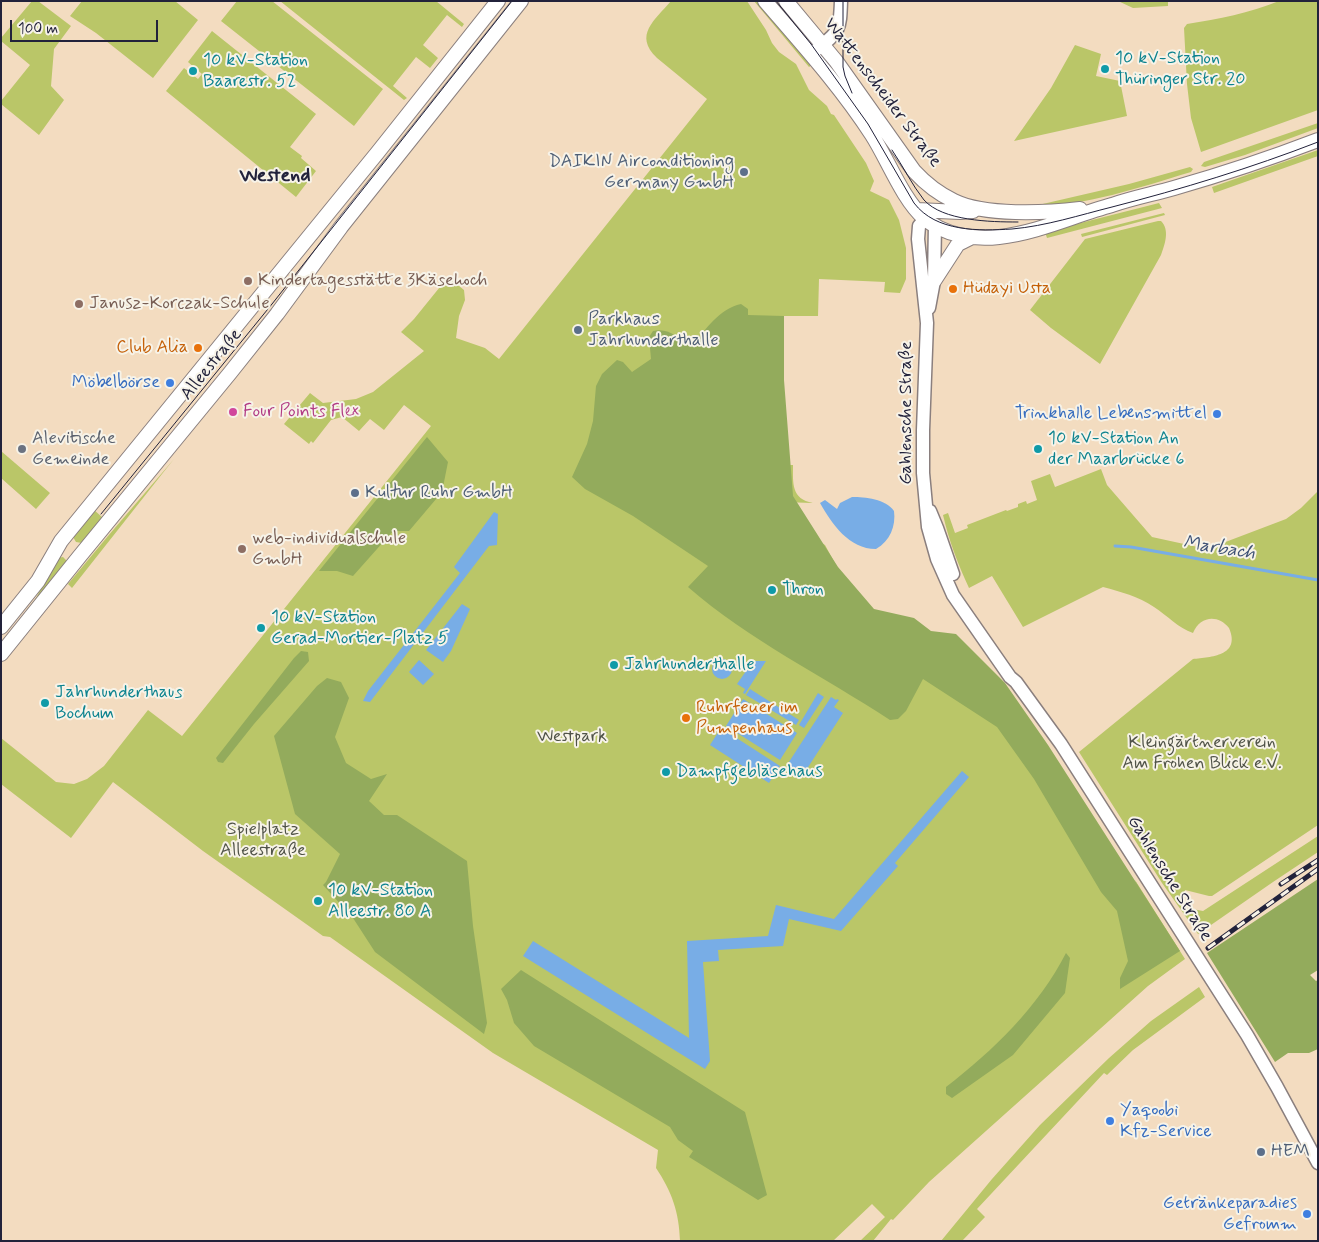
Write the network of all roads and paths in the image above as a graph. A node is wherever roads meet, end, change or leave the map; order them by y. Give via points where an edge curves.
1 (498, 1) edge
2 (521, 1) edge
3 (766, 1) edge
4 (786, 1) edge
5 (840, 1) edge
6 (823, 45) junction
7 (810, 55) junction
8 (1318, 140) edge
9 (928, 184) junction
10 (1112, 204) junction
11 (990, 209) junction
12 (928, 217) junction
13 (972, 237) junction
14 (934, 281) junction
15 (927, 323) junction
16 (1, 627) edge
17 (1, 654) edge
18 (1318, 1163) edge

1 - 16 main road, Alleestraße via 61,541 38,581
2 - 17 main road, Alleestraße via 259,336
3 - 7 main road, Wattenscheider Straße
4 - 6 main road, Wattenscheider Straße
5 - 6 street via 840,27
6 - 7 street
6 - 9 main road, Wattenscheider Straße via 914,171
7 - 12 main road, Wattenscheider Straße via 872,135 907,198
8 - 10 main road, Wattenscheider Straße via 1208,178
9 - 11 main road, Wattenscheider Straße via 954,201
9 - 12 main road, Wattenscheider Straße
10 - 11 main road, Wattenscheider Straße via 1048,212
10 - 13 main road, Wattenscheider Straße via 1014,235
11 - 12 main road, Wattenscheider Straße
12 - 13 main road, Wattenscheider Straße via 950,232
12 - 14 street, Gahlensche Straße
12 - 15 street, Gahlensche Straße via 920,226 918,239
13 - 14 main road, Gahlensche Straße via 958,244
14 - 15 street, Gahlensche Straße
15 - 18 street, Gahlensche Straße via 923,430 928,527 937,560 953,596 1044,720 1115,828 1247,1035

